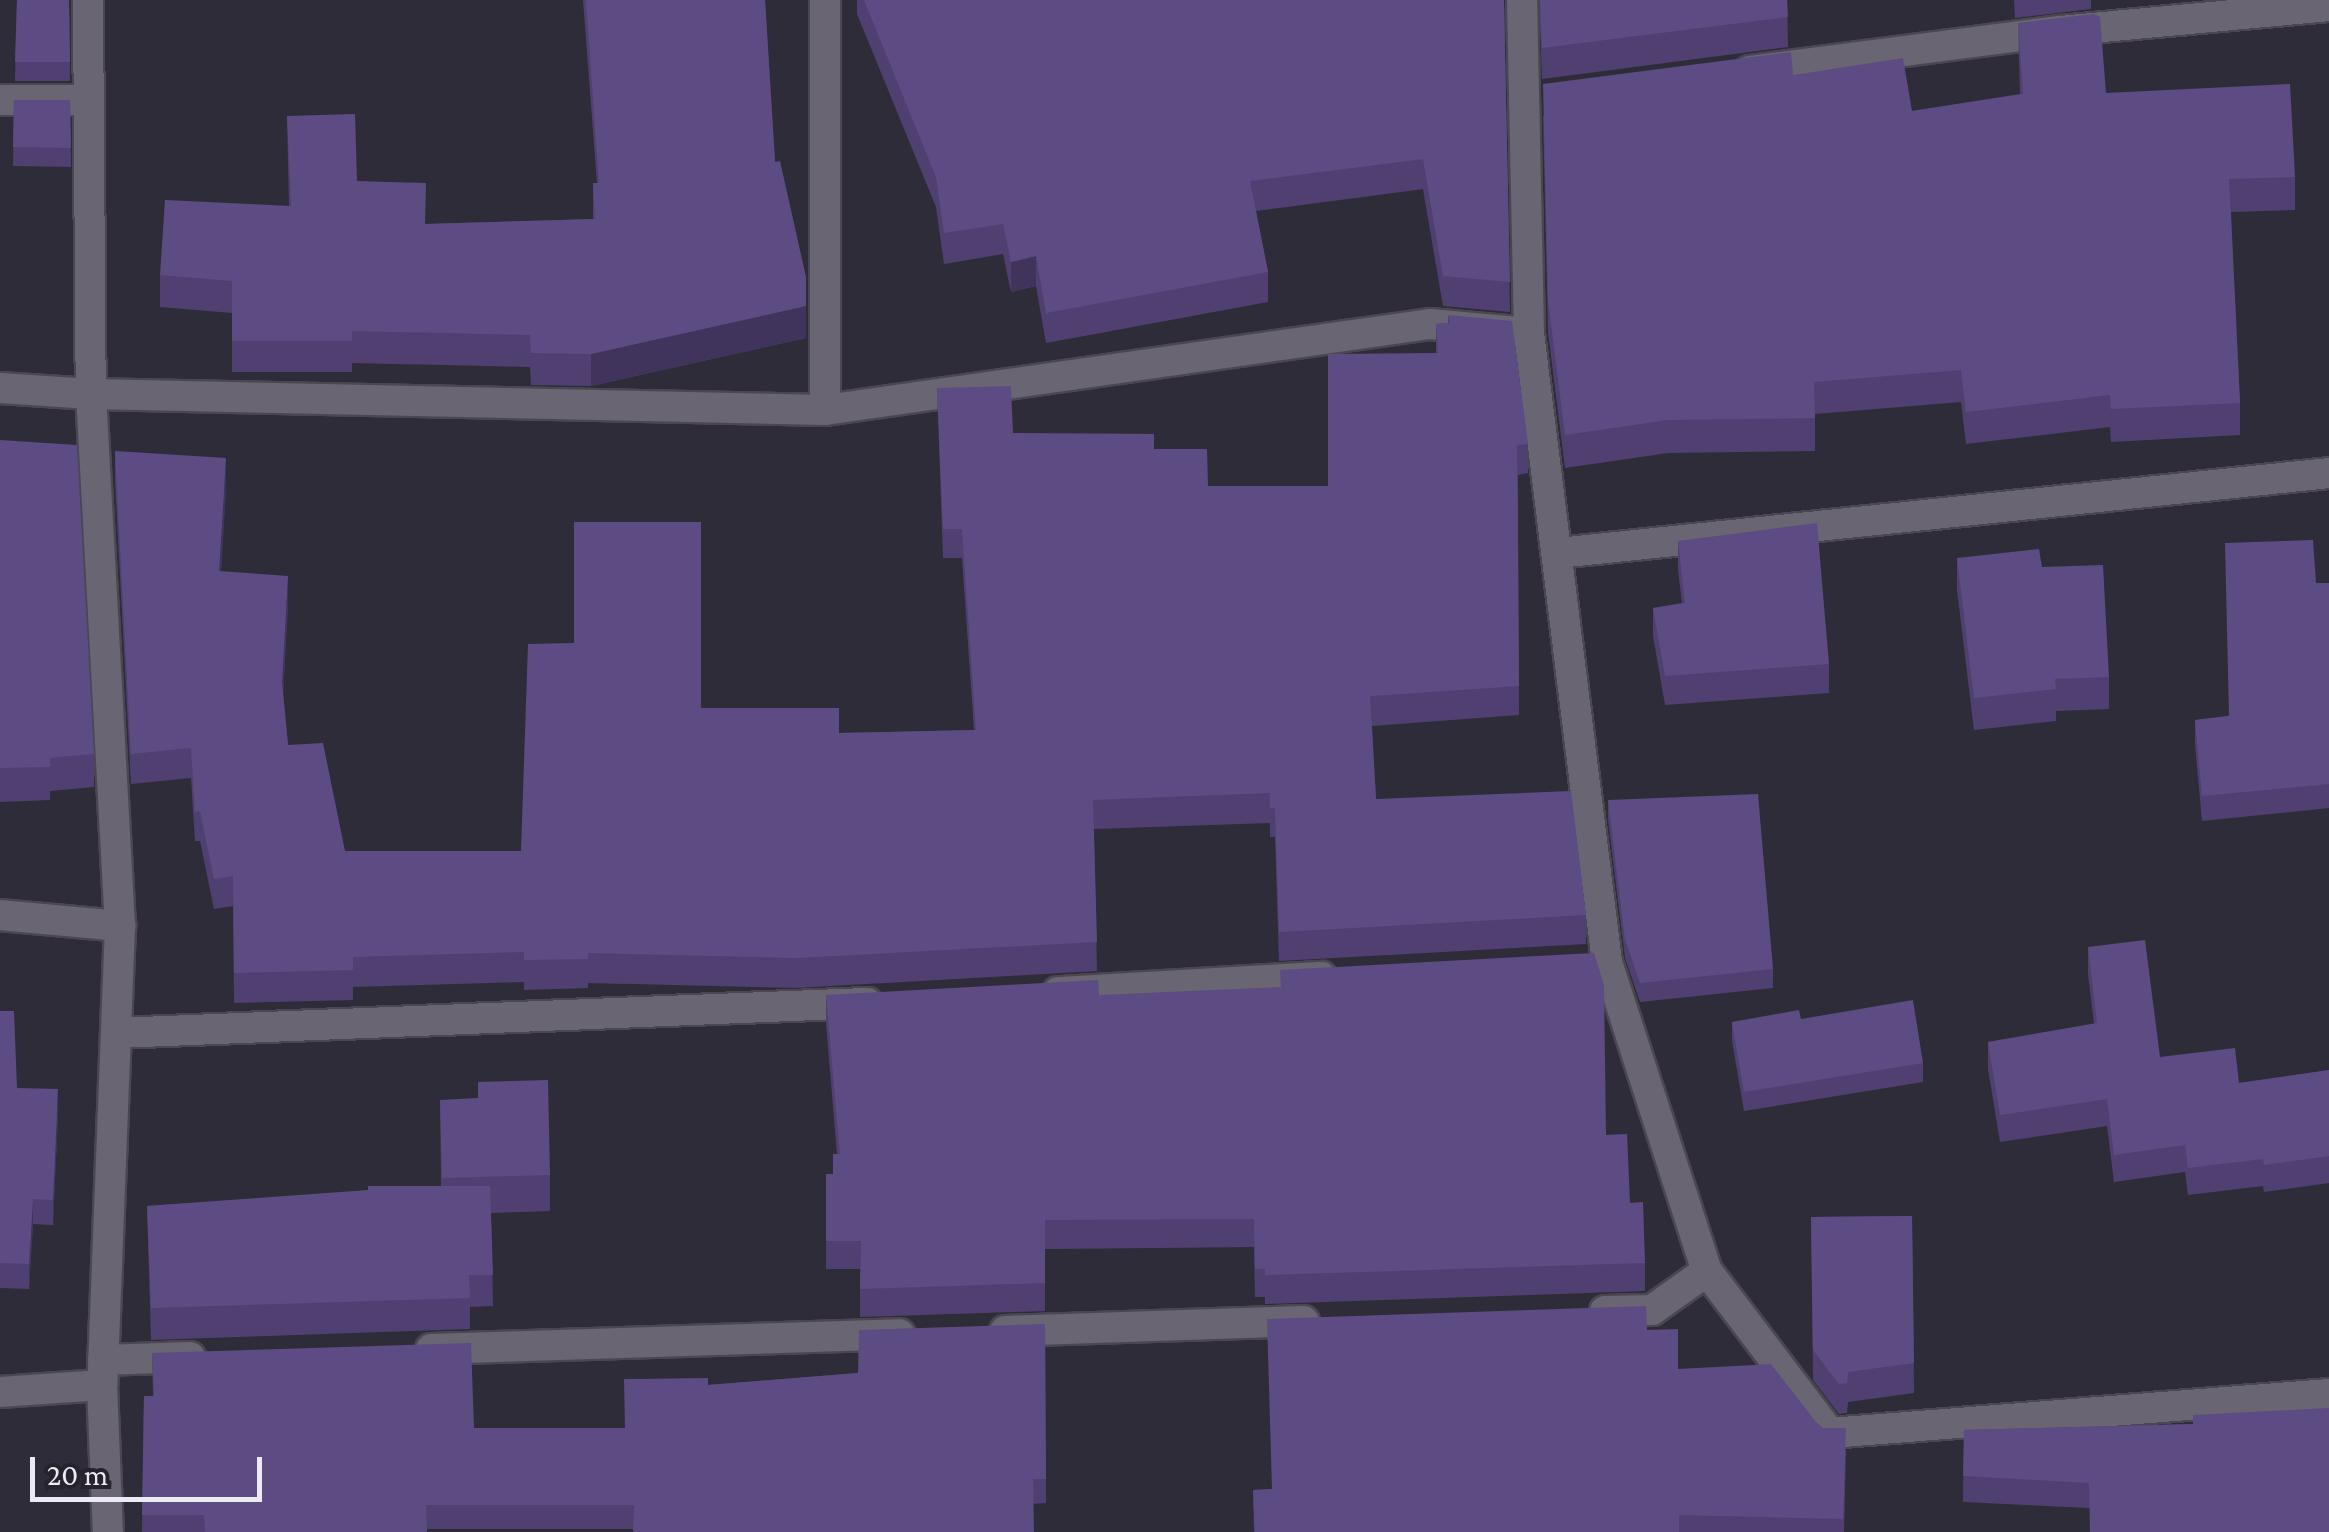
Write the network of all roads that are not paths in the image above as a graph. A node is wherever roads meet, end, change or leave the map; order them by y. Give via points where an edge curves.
1 (88, 0) edge
2 (825, 0) edge
3 (1522, 0) edge
4 (2329, 6) edge
5 (1722, 74) edge
6 (1564, 94) edge
7 (0, 100) edge
8 (88, 100) junction
9 (1524, 100) junction
10 (1529, 333) junction
11 (0, 388) edge
12 (91, 394) junction
13 (825, 410) junction
14 (2329, 473) edge
15 (1558, 553) junction
16 (0, 914) edge
17 (120, 926) junction
18 (1348, 976) edge
19 (1028, 994) edge
20 (889, 1001) edge
21 (116, 1033) junction
22 (1707, 1272) junction
23 (1573, 1312) edge
24 (1334, 1320) edge
25 (977, 1332) edge
26 (937, 1333) edge
27 (401, 1350) edge
28 (222, 1356) edge
29 (102, 1373) junction
30 (0, 1392) edge
31 (2329, 1394) edge
32 (108, 1532) edge

1 - 8 street
2 - 13 street
3 - 9 street
4 - 5 street via 2060,30
6 - 9 street
7 - 8 street
8 - 12 street
9 - 10 street
10 - 13 street via 1430,324
10 - 15 street
11 - 12 street
12 - 13 street
12 - 17 street
14 - 15 street
15 - 22 street via 1597,962
16 - 17 street
17 - 21 street
18 - 19 street
20 - 21 street
21 - 29 street
22 - 23 street via 1652,1310
22 - 31 street via 1830,1433
24 - 25 street
26 - 27 street
28 - 29 street
29 - 30 street
29 - 32 street

